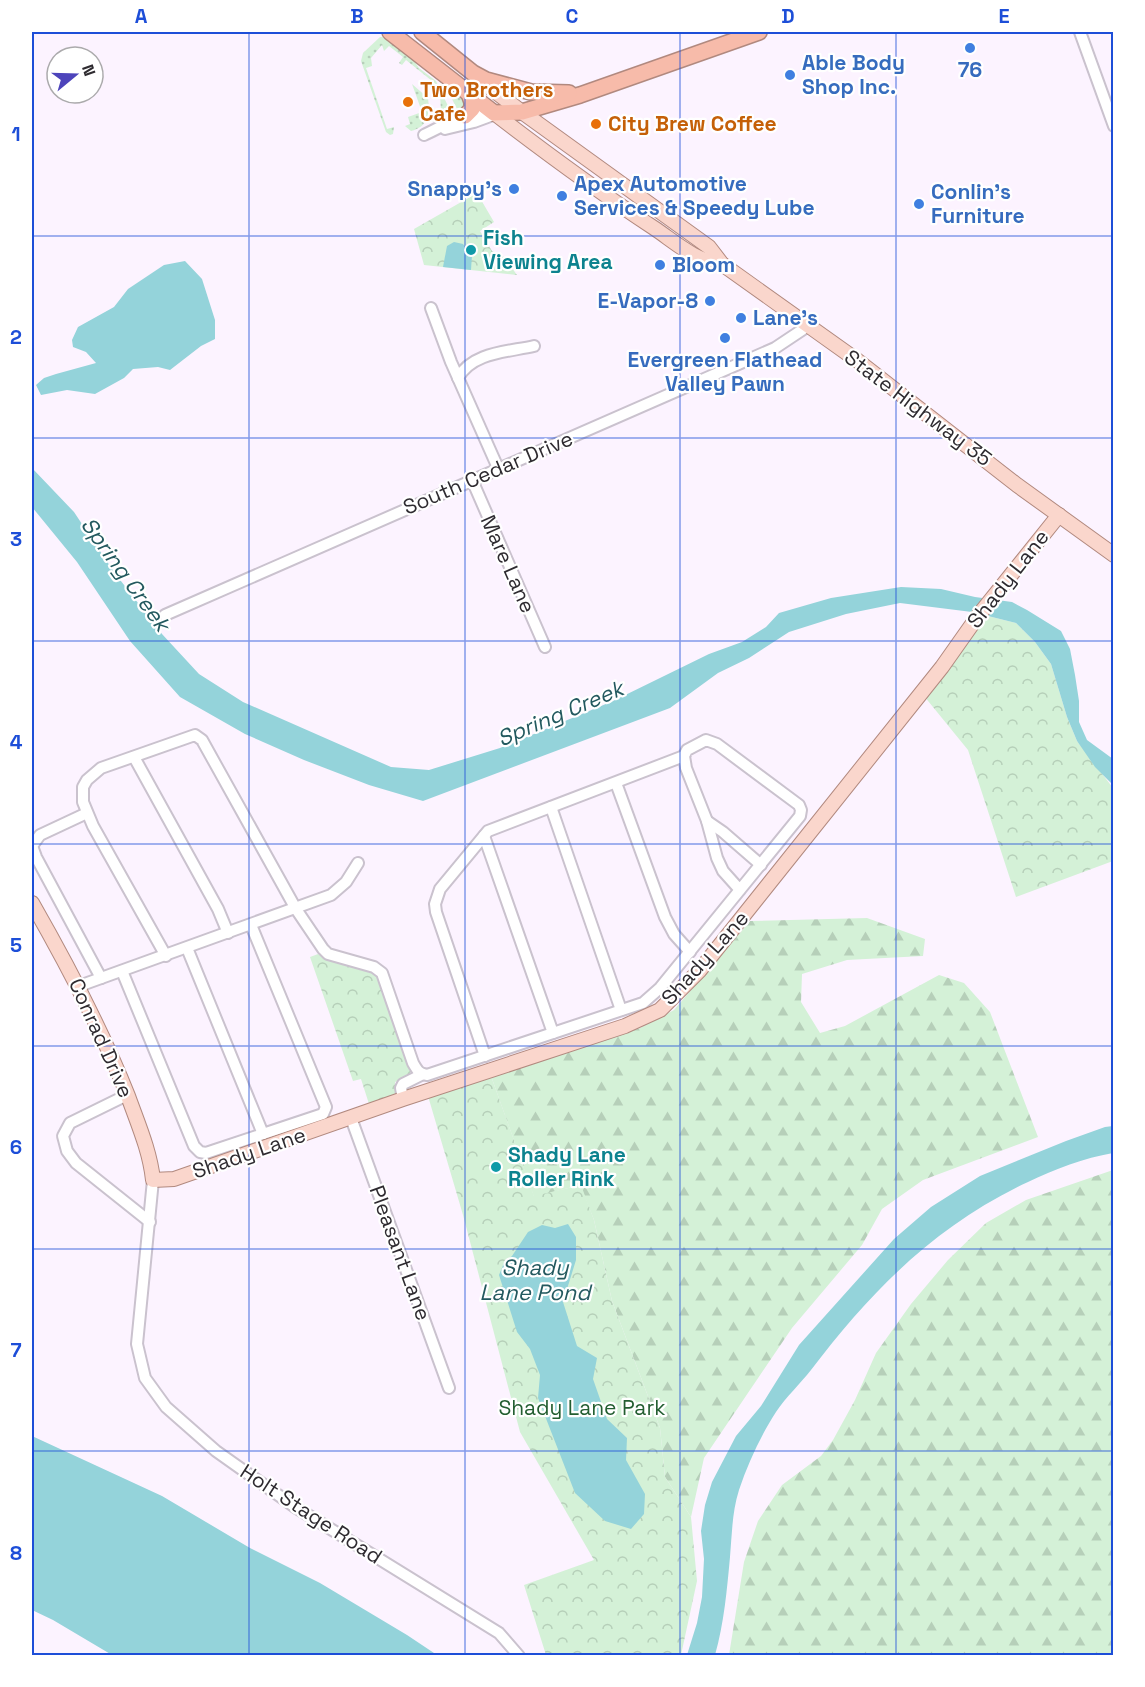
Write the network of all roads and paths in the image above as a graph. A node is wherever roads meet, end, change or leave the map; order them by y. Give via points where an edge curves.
1 (390, 32) edge
2 (422, 32) edge
3 (759, 32) edge
4 (1080, 32) edge
5 (470, 71) junction
6 (468, 91) junction
7 (580, 95) junction
8 (522, 112) junction
9 (494, 113) junction
10 (465, 116) junction
11 (1113, 126) edge
12 (722, 264) junction
13 (431, 308) dead end
14 (808, 326) junction
15 (534, 346) dead end
16 (458, 378) junction
17 (498, 468) junction
18 (472, 480) junction
19 (1059, 514) junction
20 (1113, 555) edge
21 (165, 615) dead end
22 (545, 647) dead end
23 (684, 756) junction
24 (134, 757) junction
25 (616, 783) junction
26 (551, 807) junction
27 (87, 813) junction
28 (706, 821) junction
29 (484, 836) junction
30 (358, 863) dead end
31 (761, 865) junction
32 (750, 878) junction
33 (740, 890) junction
34 (765, 891) junction
35 (32, 903) edge
36 (296, 909) junction
37 (251, 925) junction
38 (228, 933) junction
39 (187, 948) junction
40 (690, 952) junction
41 (166, 956) junction
42 (122, 971) junction
43 (101, 978) junction
44 (79, 986) junction
45 (621, 1010) junction
46 (553, 1033) junction
47 (485, 1056) junction
48 (423, 1074) junction
49 (127, 1095) junction
50 (403, 1099) junction
51 (351, 1118) junction
52 (263, 1134) junction
53 (153, 1180) junction
54 (150, 1222) junction
55 (449, 1388) dead end
56 (519, 1656) edge

1 - 6 highway
2 - 5 highway
3 - 7 highway
4 - 11 street
5 - 7 highway via 519,90
5 - 8 main road, State Highway 35
6 - 9 highway
6 - 10 highway via 472,109
7 - 8 highway
8 - 9 highway
8 - 12 main road, State Highway 35 via 709,247
9 - 10 street
9 - 10 street via 491,118 424,135
9 - 12 main road, State Highway 35 via 702,260
12 - 14 main road, State Highway 35
13 - 16 street
14 - 17 street, South Cedar Drive via 775,348
14 - 19 main road, State Highway 35
15 - 16 street via 481,358 470,363
16 - 17 street
17 - 18 street, South Cedar Drive
18 - 21 street, South Cedar Drive
18 - 22 street, Mare Lane
19 - 20 main road, State Highway 35
19 - 34 main road, Shady Lane
23 - 25 street
23 - 28 street
23 - 31 street via 687,750 706,740 717,744 799,805 800,816
24 - 27 street via 101,768 87,780 82,794
24 - 36 street via 195,735 199,737
24 - 38 street
25 - 26 street
25 - 40 street via 665,917
26 - 29 street
26 - 45 street
27 - 41 street
27 - 43 street via 40,835 32,846
28 - 31 street
28 - 33 street via 723,871
29 - 46 street
29 - 47 street via 440,889 435,904
30 - 36 street via 346,882 331,895
31 - 32 street
32 - 33 street
32 - 34 street
33 - 40 street
34 - 50 main road, Shady Lane via 700,970 660,1010 625,1026
35 - 44 main road, Conrad Drive
36 - 37 street
36 - 48 street via 328,954 382,973 413,1063
37 - 38 street
37 - 52 street via 326,1107 323,1114
38 - 39 street
39 - 41 street
39 - 52 street
40 - 45 street via 651,998
41 - 42 street
42 - 43 street
42 - 52 street via 194,1146 206,1153
43 - 44 street
44 - 49 main road, Conrad Drive
45 - 46 street
46 - 47 street
47 - 48 street
48 - 50 street via 403,1084
49 - 53 main road, Conrad Drive via 148,1151
49 - 54 street via 70,1123 63,1136 76,1163
50 - 51 main road, Shady Lane
51 - 53 main road, Shady Lane via 174,1179
51 - 55 street, Pleasant Lane
53 - 54 street
54 - 56 street, Holt Stage Road via 137,1344 145,1378 166,1407 216,1451 296,1507 499,1633

